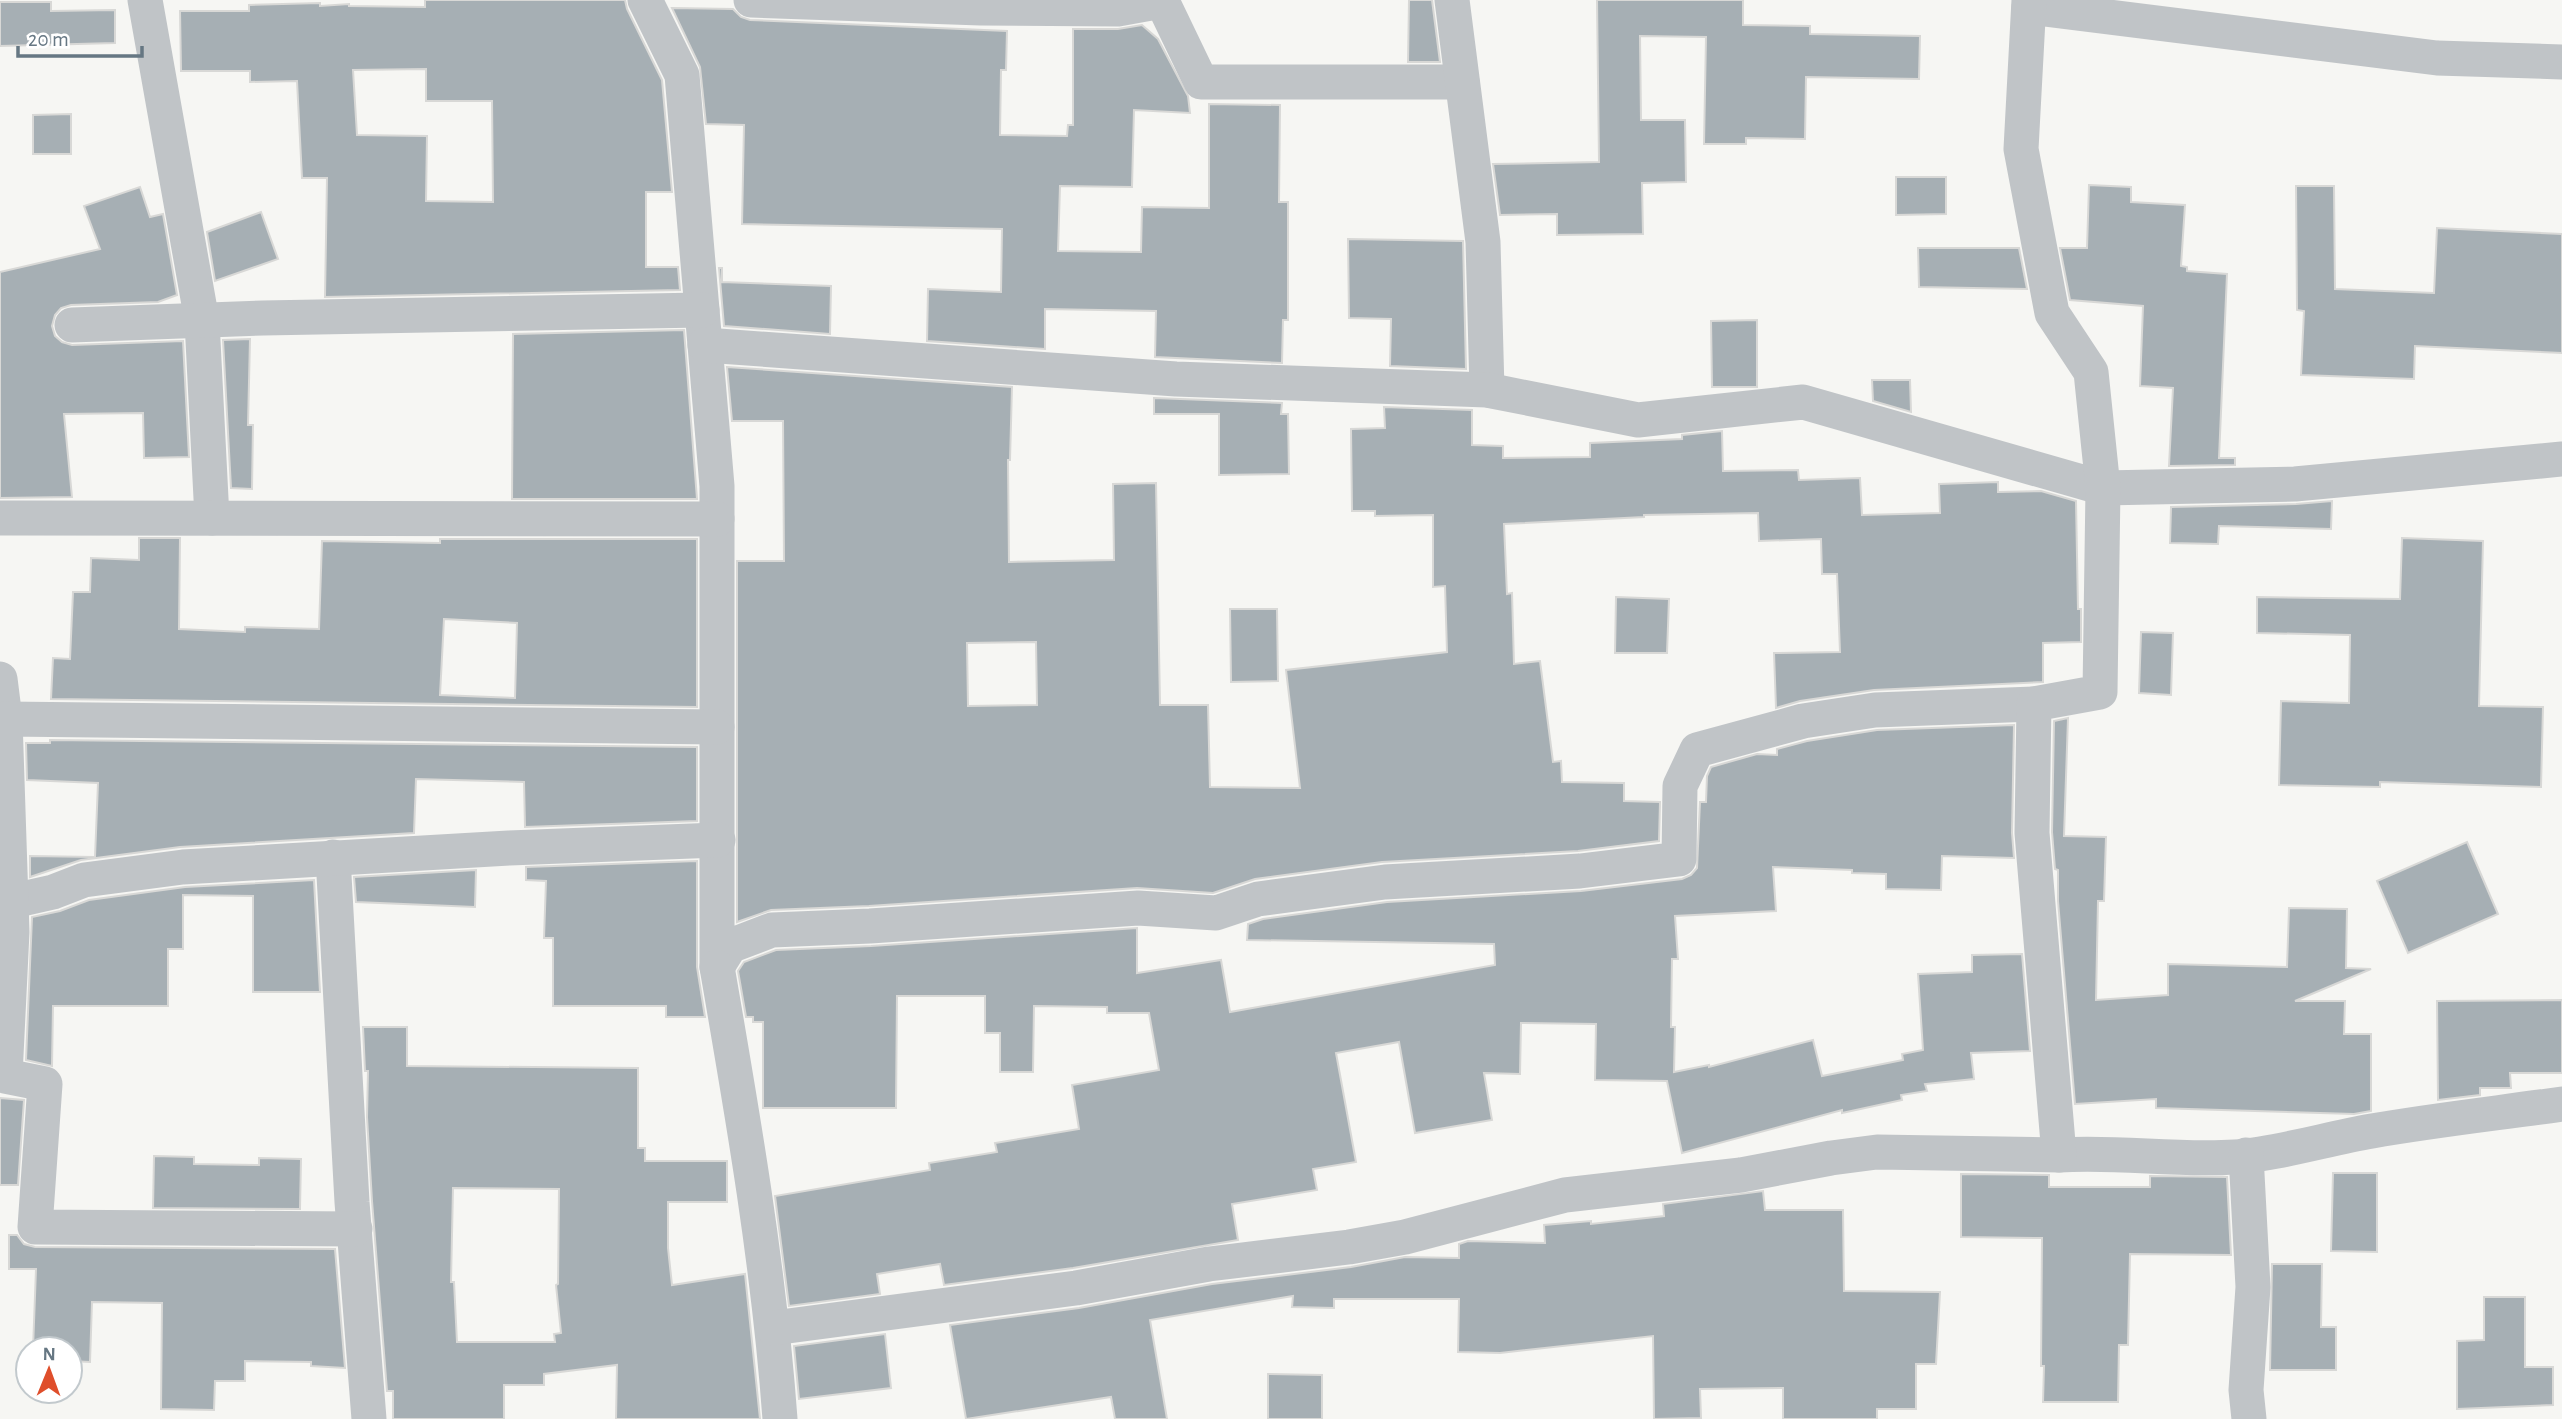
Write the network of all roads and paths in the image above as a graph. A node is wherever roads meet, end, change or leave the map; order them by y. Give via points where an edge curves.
1 (145, 0) edge
2 (645, 0) edge
3 (751, 0) edge
4 (1452, 0) edge
5 (2029, 4) edge
6 (2562, 62) edge
7 (1462, 82) junction
8 (702, 310) junction
9 (202, 321) junction
10 (72, 326) dead end
11 (705, 345) junction
12 (1487, 390) junction
13 (2562, 459) edge
14 (2103, 488) junction
15 (0, 518) edge
16 (212, 518) junction
17 (717, 519) junction
18 (0, 678) edge
19 (2034, 704) junction
20 (5, 719) junction
21 (717, 727) junction
22 (718, 840) junction
23 (333, 857) junction
24 (5, 903) edge
25 (717, 967) junction
26 (2562, 1104) edge
27 (2059, 1155) junction
28 (2246, 1156) junction
29 (355, 1229) junction
30 (773, 1328) junction
31 (369, 1419) edge
32 (780, 1419) edge
33 (2249, 1419) edge

1 - 9 street
2 - 8 street via 682,75
3 - 7 street via 1104,9 1162,1 1201,82
4 - 7 street
5 - 6 street via 2437,58
5 - 14 street via 2021,149 2052,313 2091,372
7 - 12 street via 1483,242
8 - 9 street
8 - 11 street
9 - 10 street
9 - 16 street
11 - 12 street via 1176,379
11 - 17 street
12 - 14 street via 1638,421 1804,402
13 - 14 street via 2295,484
14 - 19 street via 2100,692
15 - 16 street
16 - 17 street
17 - 21 street
18 - 20 street
19 - 25 street via 1875,709 1803,721 1697,750 1680,786 1679,859 1580,871 1385,882 1258,900 1216,913 1138,908 772,930 730,946
19 - 27 street via 2032,833
20 - 21 street
20 - 24 street
21 - 22 street
22 - 23 street
22 - 25 street
23 - 24 street via 183,867 84,880
23 - 29 street
24 - 29 street via 12,932 5,1076 45,1084 35,1227
25 - 30 street
26 - 28 street via 2371,1131
27 - 28 street
27 - 30 street via 1877,1152 1832,1158 1741,1175 1565,1195 1349,1247
28 - 33 street via 2253,1287 2246,1390
29 - 31 street
30 - 32 street

